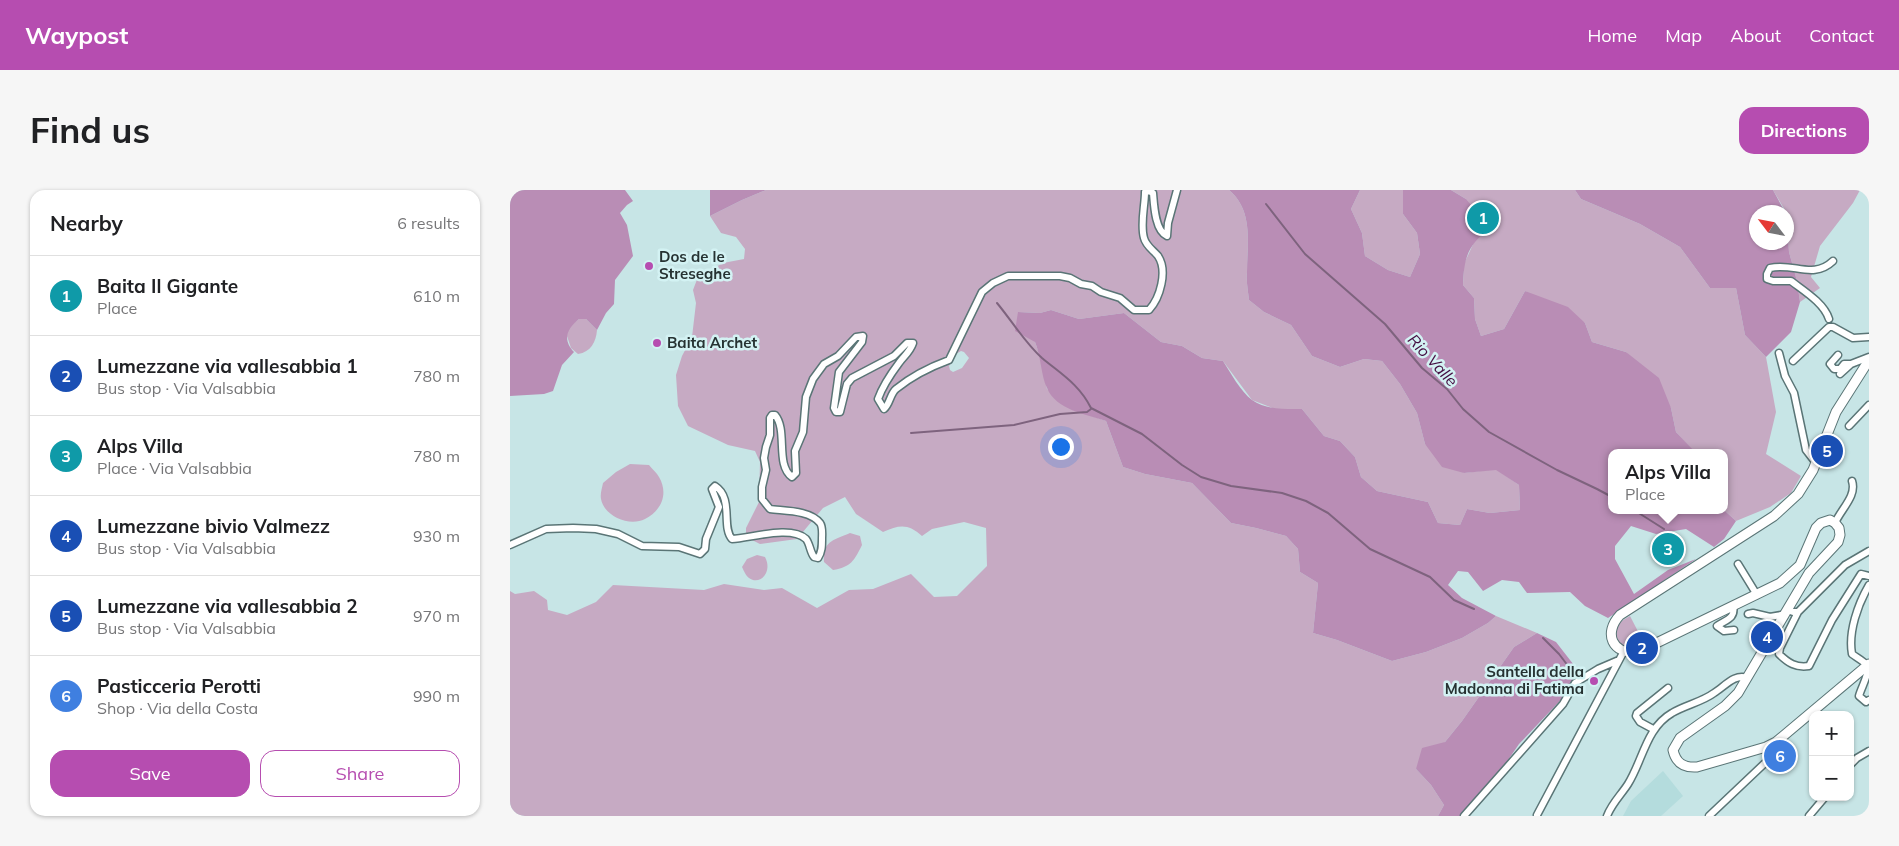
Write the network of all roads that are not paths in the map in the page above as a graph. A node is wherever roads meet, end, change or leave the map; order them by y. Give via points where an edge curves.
1 (1176, 190) edge
2 (1832, 261) dead end
3 (1823, 315) dead end
4 (1829, 319) junction
5 (1842, 331) junction
6 (1869, 337) edge
7 (1779, 353) dead end
8 (1838, 355) dead end
9 (1869, 358) edge
10 (1793, 361) dead end
11 (1851, 364) junction
12 (1840, 374) dead end
13 (1869, 405) edge
14 (1849, 426) dead end
15 (1816, 463) junction
16 (1852, 481) dead end
17 (1835, 523) junction
18 (510, 545) edge
19 (1869, 551) edge
20 (1738, 564) dead end
21 (1869, 576) edge
22 (1869, 585) edge
23 (1757, 595) junction
24 (1733, 606) junction
25 (1798, 612) junction
26 (1786, 613) junction
27 (1748, 614) dead end
28 (1734, 630) dead end
29 (1624, 651) junction
30 (1619, 660) junction
31 (1868, 665) edge
32 (1747, 678) junction
33 (1668, 688) dead end
34 (1869, 700) edge
35 (1653, 729) junction
36 (1766, 747) junction
37 (1869, 752) edge
38 (1854, 761) edge
39 (1822, 801) edge
40 (1537, 815) edge
41 (1464, 816) edge
42 (1607, 816) edge
43 (1709, 816) edge
44 (1809, 816) edge

1 - 18 street via 1167,236 1160,232 1153,193 1145,192 1144,239 1160,260 1162,277 1158,296 1149,310 1134,310 1120,298 1070,278 1008,276 982,292 949,360 919,373 894,390 884,409 878,399 883,385 913,343 907,343 894,356 852,378 847,384 840,412 834,408 839,372 863,336 856,337 838,356 824,364 806,397 803,432 795,451 796,473 792,477 784,461 778,418 772,415 764,458 766,470 762,499 770,509 803,513 820,523 822,547 818,558 814,557 805,539 792,532 732,539 728,535 725,502 715,486 712,489 719,506 700,554 679,547 642,546 618,534 596,529 546,528
2 - 4 street via 1821,270 1777,266 1770,268 1767,274 1767,279 1773,281 1791,281 1821,306
3 - 4 street
4 - 5 street
5 - 6 street via 1853,338
5 - 10 street via 1829,327
7 - 15 street via 1794,393 1806,450
8 - 11 street via 1831,367 1840,369 1844,364
9 - 11 street
9 - 15 main road via 1836,412
11 - 12 street
13 - 14 street
15 - 29 main road via 1806,484 1774,516 1620,615 1611,628 1611,636
16 - 17 street via 1853,494
17 - 23 main road via 1830,520 1821,523 1800,565 1780,583
17 - 26 main road via 1839,528 1838,542 1810,573
19 - 25 street via 1845,565
20 - 23 street
21 - 25 street via 1861,574 1832,620 1809,666 1797,667 1779,654
22 - 31 street via 1862,598 1850,644 1852,654
23 - 24 main road
24 - 28 street via 1732,617 1717,626
24 - 29 main road via 1638,652
25 - 26 street
26 - 27 street via 1770,617
26 - 32 main road
29 - 30 street
30 - 40 street
30 - 41 street via 1575,683 1563,704
31 - 34 street via 1869,672 1859,696 1866,702
31 - 36 main road via 1789,732
32 - 35 street via 1728,682 1713,694 1671,713
32 - 36 main road via 1725,706 1680,738 1673,750 1681,765 1690,768
33 - 35 street via 1637,713 1640,722
35 - 42 street via 1632,777
36 - 43 street via 1769,757 1766,762
37 - 38 street
39 - 44 street

